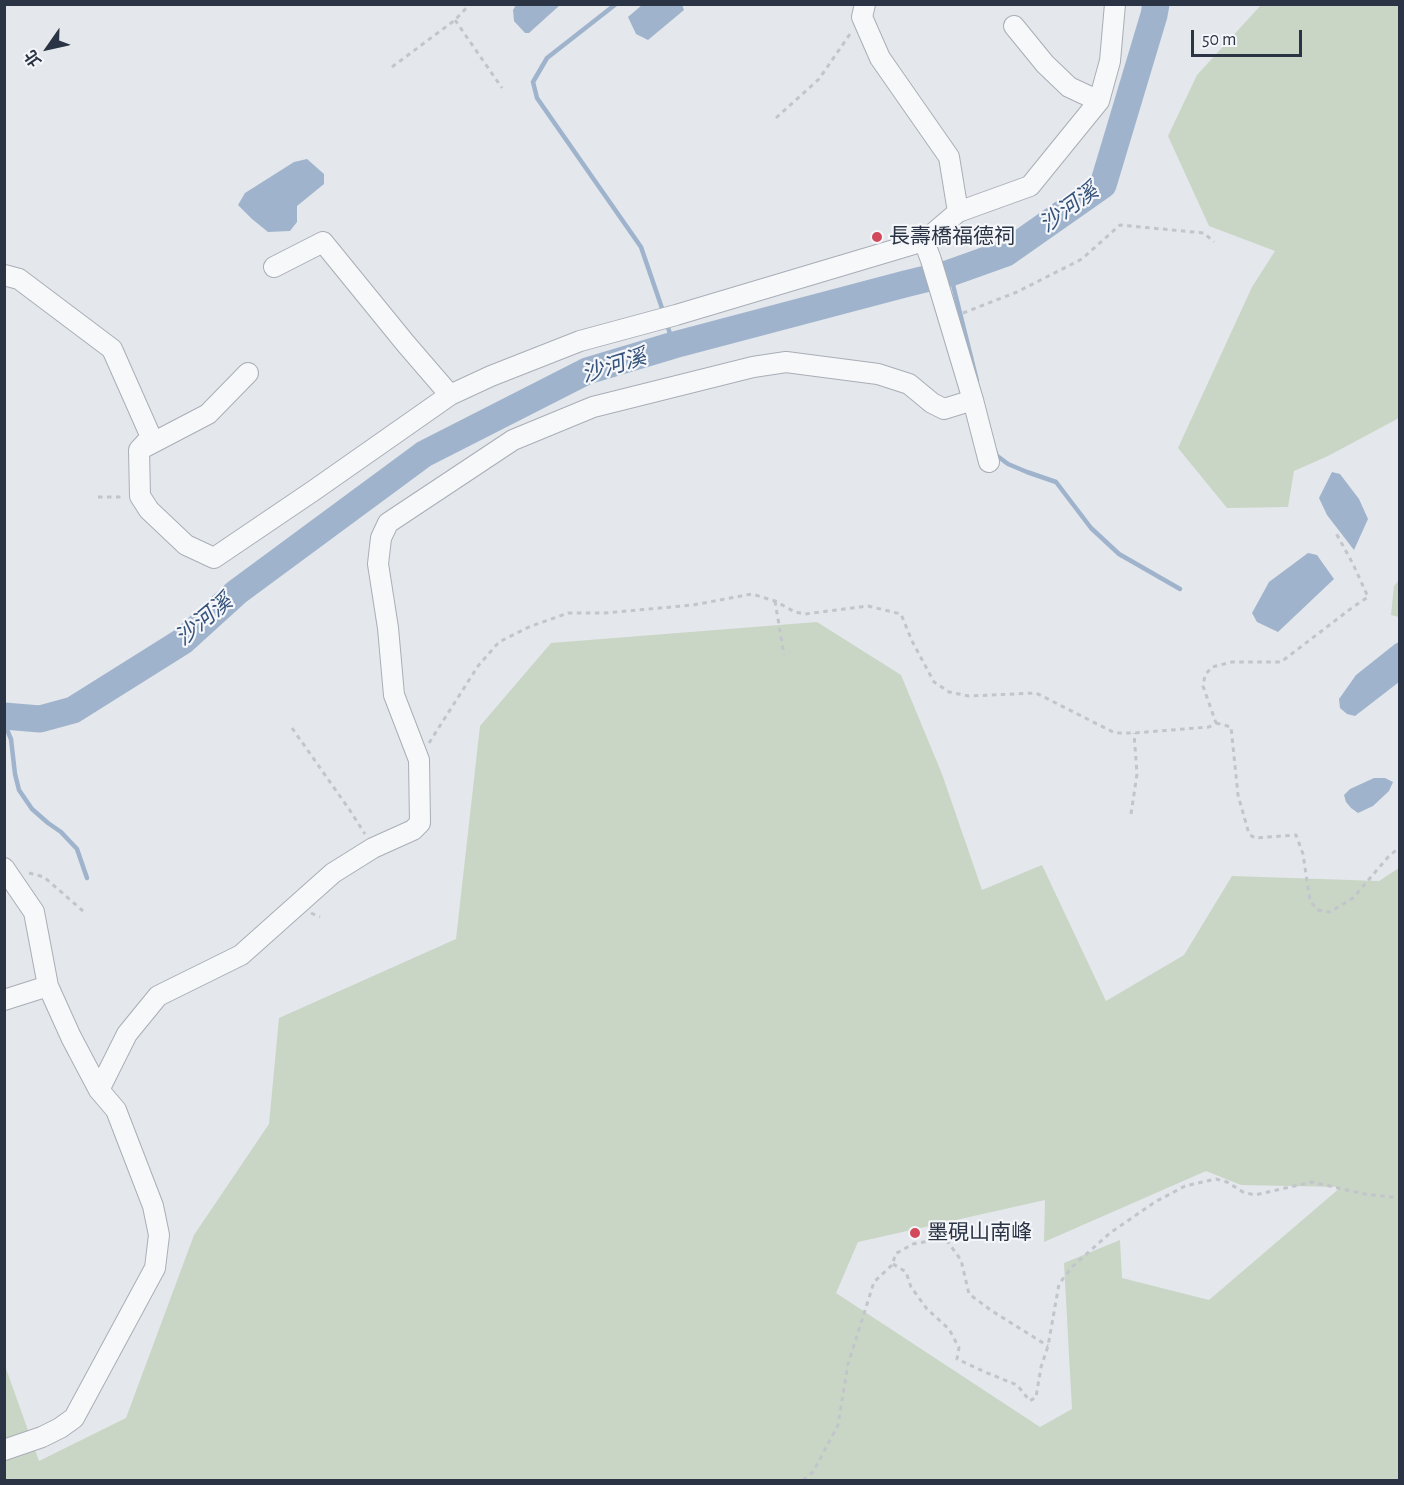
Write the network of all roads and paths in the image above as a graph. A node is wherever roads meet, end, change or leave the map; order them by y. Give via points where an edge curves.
1 (470, 4) edge
2 (1115, 4) edge
3 (864, 11) edge
4 (455, 20) junction
5 (1014, 26) dead end
6 (393, 67) dead end
7 (502, 88) dead end
8 (1099, 101) junction
9 (776, 118) dead end
10 (958, 212) junction
11 (924, 241) junction
12 (1214, 242) dead end
13 (274, 267) dead end
14 (4, 275) edge
15 (946, 310) junction
16 (248, 373) dead end
17 (450, 395) junction
18 (973, 400) junction
19 (139, 450) junction
20 (989, 462) dead end
21 (140, 496) junction
22 (98, 497) dead end
23 (1336, 534) dead end
24 (775, 601) junction
25 (784, 655) dead end
26 (1216, 723) junction
27 (292, 728) dead end
28 (1134, 733) junction
29 (419, 760) junction
30 (1131, 814) dead end
31 (1400, 847) edge
32 (374, 848) junction
33 (4, 868) edge
34 (25, 872) dead end
35 (83, 911) dead end
36 (48, 986) junction
37 (4, 1000) edge
38 (99, 1090) junction
39 (1400, 1198) edge
40 (892, 1264) junction
41 (1048, 1346) junction
42 (4, 1450) edge
43 (803, 1480) edge

1 - 4 path
2 - 8 street via 1110,62
3 - 9 path via 819,79
3 - 10 street via 880,58 949,157
4 - 6 path
4 - 7 path
5 - 8 street via 1069,87
8 - 10 street via 1030,186
10 - 11 street
11 - 15 street
11 - 17 street via 580,341
12 - 15 path via 1204,233 1120,225 1082,259 1017,292 964,313
13 - 17 street via 323,242
14 - 19 street via 19,279 112,349 151,437
15 - 18 street
16 - 19 street via 208,414
17 - 21 street via 214,558 186,545 149,510
18 - 20 street
18 - 29 street via 944,409 909,384 878,374 786,362 593,407 513,440 401,513 388,523 381,538 378,564 394,695
19 - 21 street
21 - 22 path
23 - 26 path via 1368,597 1281,662 1232,662 1212,667 1203,686
24 - 25 path
24 - 28 path via 805,614 868,606 901,614 934,682 949,692 969,696 1036,693 1115,733
24 - 29 path via 752,594 693,605 568,613 529,627 499,642 478,666
26 - 28 path via 1209,728
26 - 31 path via 1231,727 1238,795 1250,834 1256,838 1296,835 1310,901 1318,910 1330,912 1353,898
27 - 32 path
28 - 30 path via 1137,774
29 - 32 street via 420,823
32 - 38 street via 333,873 241,955 158,996 127,1034
33 - 36 street via 34,912
34 - 35 path via 44,877
36 - 37 street
36 - 38 street
38 - 42 street via 116,1110 153,1206 159,1235 155,1268 74,1418 42,1437
39 - 41 path via 1312,1182 1255,1195 1216,1179 1185,1186 1119,1227 1072,1267 1059,1284
40 - 41 path via 895,1254 913,1244 945,1238 961,1260 969,1294
40 - 41 path via 906,1272 911,1287 927,1309 949,1329 959,1348 957,1359 1017,1384 1030,1401 1036,1397
40 - 43 path via 874,1282 848,1364 838,1425 813,1472

